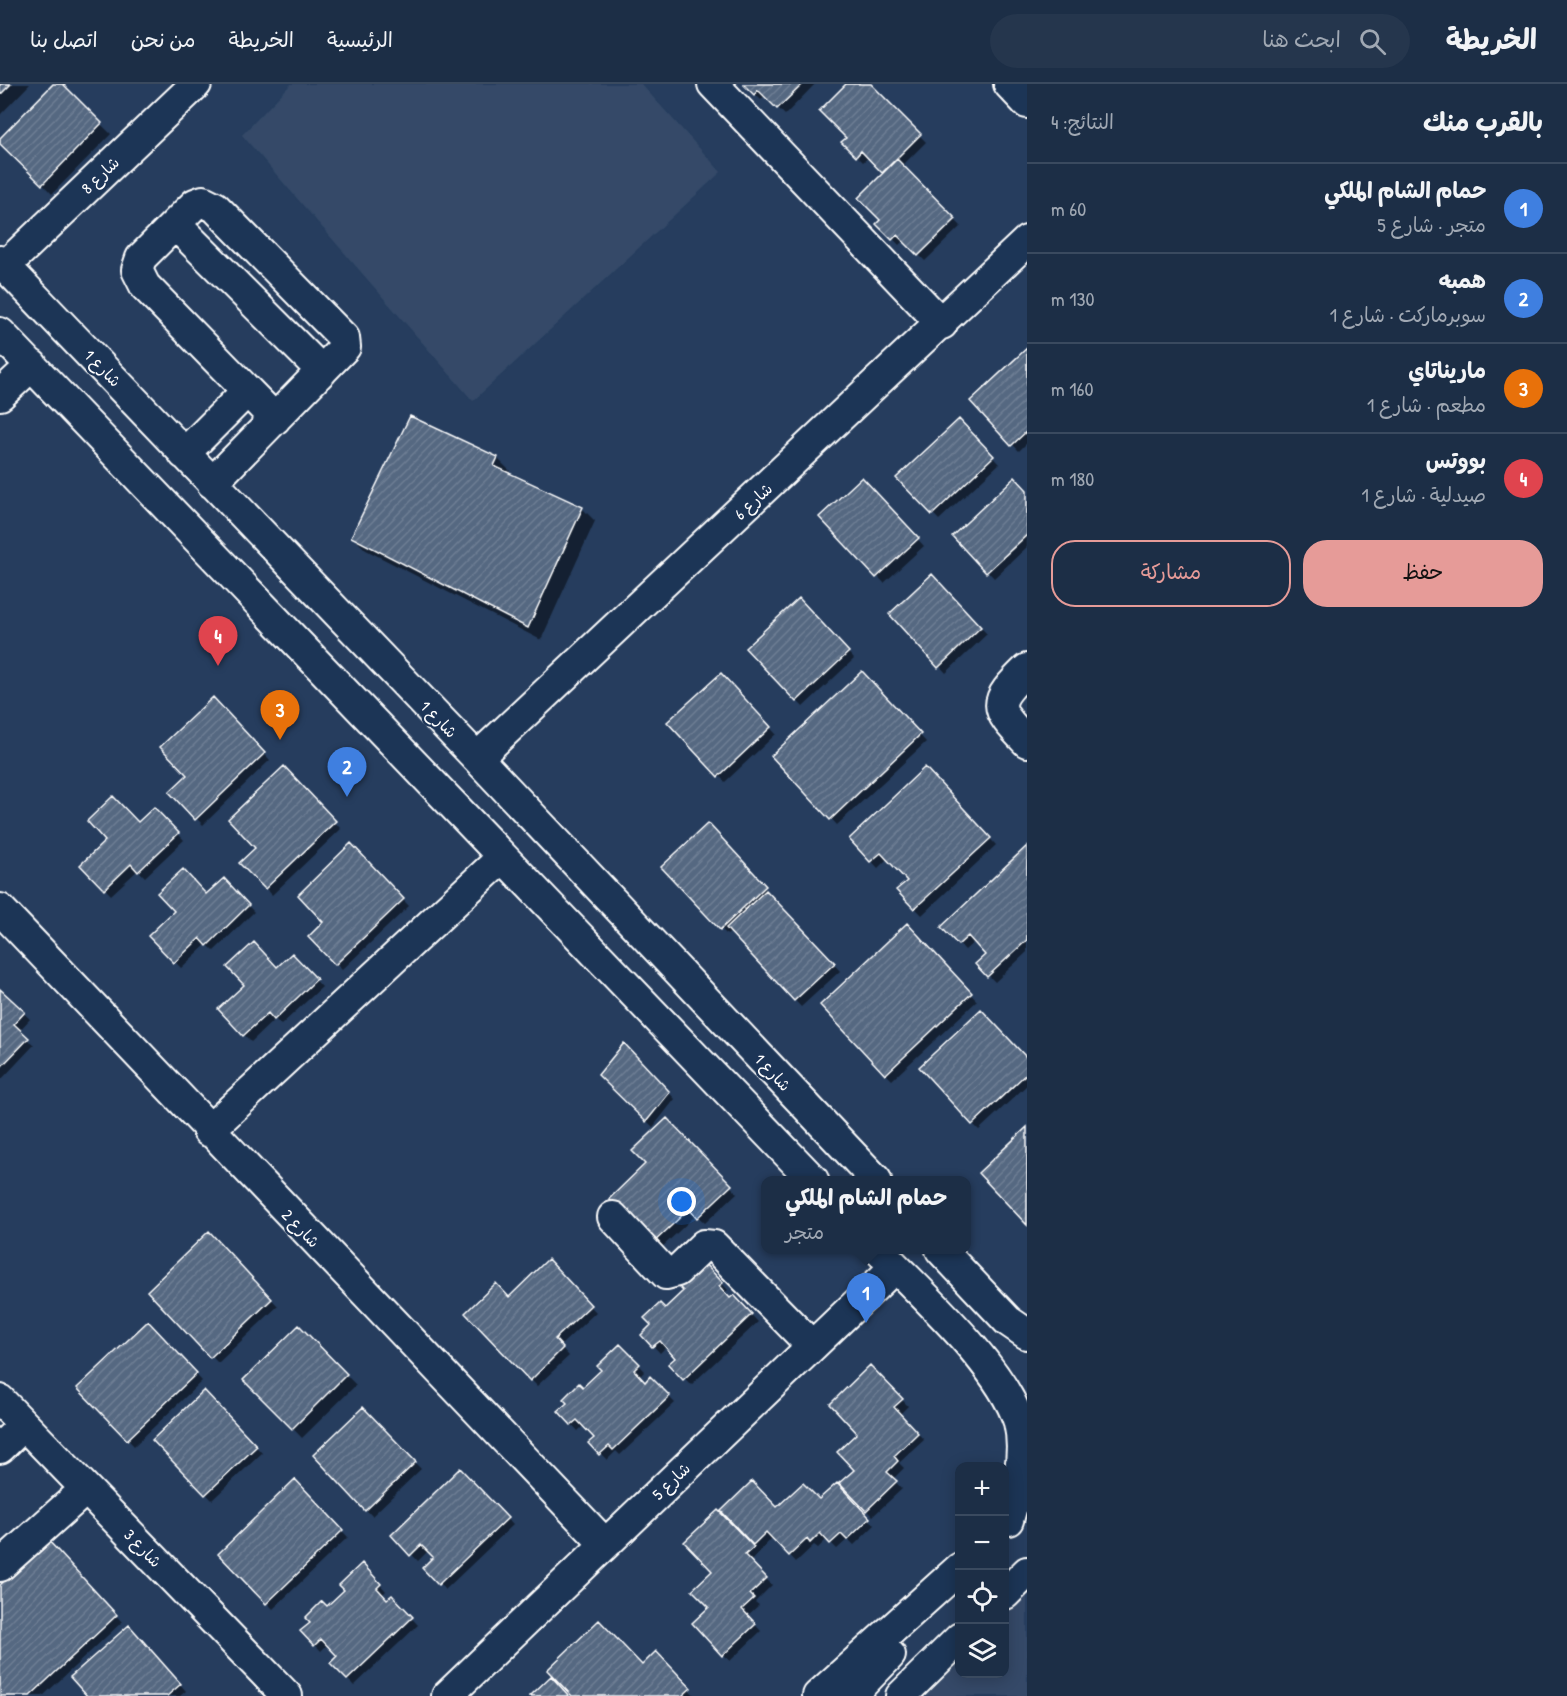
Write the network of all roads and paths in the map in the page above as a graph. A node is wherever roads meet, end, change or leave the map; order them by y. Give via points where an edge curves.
1 (196, 84) edge
2 (712, 84) edge
3 (1009, 84) edge
4 (1027, 103) edge
5 (176, 224) junction
6 (1027, 241) edge
7 (2, 263) edge
8 (942, 324) junction
9 (0, 333) edge
10 (32, 365) junction
11 (322, 371) junction
12 (247, 391) junction
13 (0, 395) edge
14 (275, 419) junction
15 (184, 454) junction
16 (212, 483) junction
17 (1027, 669) edge
18 (1027, 742) edge
19 (477, 758) junction
20 (503, 857) junction
21 (0, 909) edge
22 (208, 1131) junction
23 (809, 1176) edge
24 (872, 1176) edge
25 (613, 1217) dead end
26 (945, 1254) edge
27 (887, 1258) edge
28 (1017, 1328) edge
29 (969, 1344) junction
30 (812, 1346) junction
31 (0, 1400) edge
32 (24, 1425) junction
33 (0, 1448) edge
34 (86, 1489) junction
35 (1013, 1515) edge
36 (605, 1544) junction
37 (0, 1566) edge
38 (958, 1570) edge
39 (1027, 1572) edge
40 (955, 1583) edge
41 (1009, 1590) edge
42 (955, 1643) edge
43 (287, 1696) edge
44 (447, 1696) edge
45 (818, 1696) edge
46 (855, 1696) edge
47 (901, 1696) edge

1 - 7 street, شارع 8
2 - 8 street
3 - 4 street
5 - 11 street
5 - 11 street via 195,204 208,202 215,207 344,338 345,347
5 - 12 street via 141,258 137,270 145,286
6 - 8 street, شارع 6
7 - 15 street, شارع 1
8 - 19 street, شارع 6
9 - 10 street
10 - 13 street
10 - 20 street
11 - 14 street
12 - 14 street
12 - 15 street
14 - 16 street
15 - 16 street, شارع 1
16 - 19 street, شارع 1
17 - 18 street via 1000,704 1008,723
19 - 24 street, شارع 1
20 - 22 street
20 - 23 street
21 - 22 street, شارع 2
22 - 36 street, شارع 2
25 - 30 street via 666,1274 676,1271 704,1245 714,1246
26 - 28 street
27 - 29 street
27 - 30 street, شارع 5
28 - 29 street via 992,1347
29 - 35 street via 1005,1392 1019,1423 1022,1472
30 - 36 street, شارع 5
31 - 32 street, شارع 3
32 - 33 street
32 - 34 street, شارع 3
34 - 37 street
34 - 43 street, شارع 3
36 - 44 street, شارع 5
38 - 45 street
39 - 41 street
40 - 46 street
42 - 47 street

